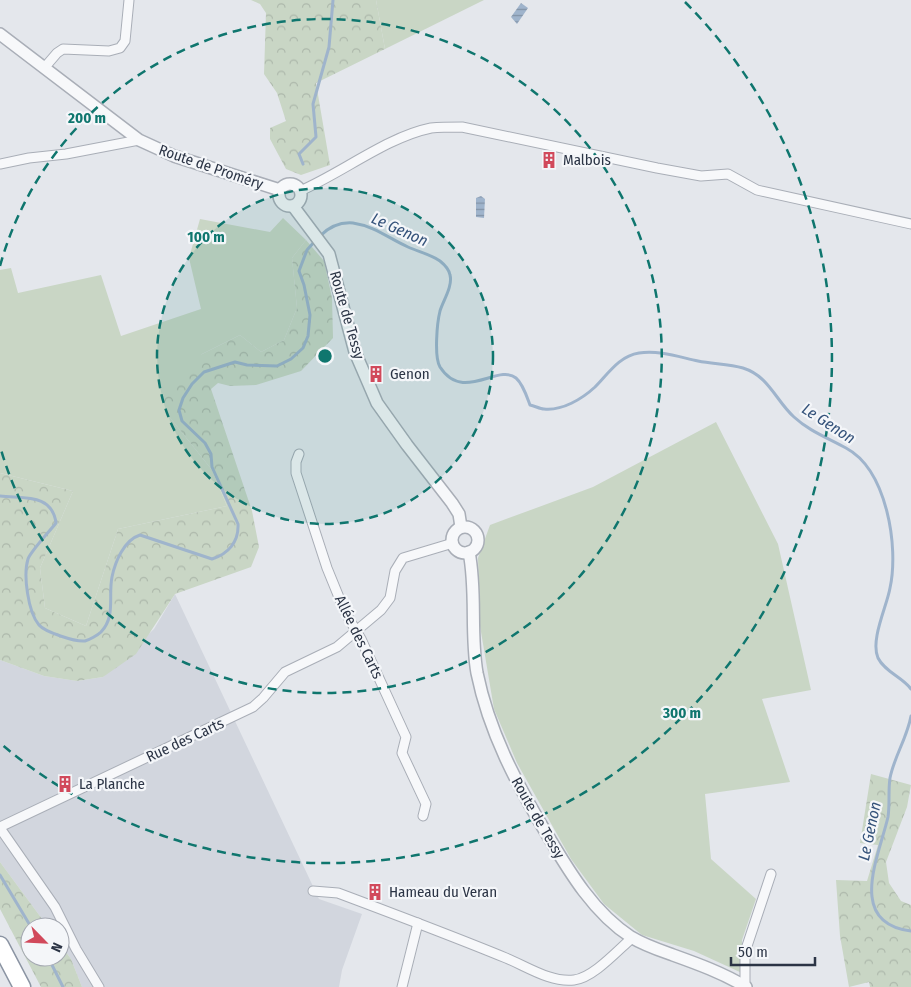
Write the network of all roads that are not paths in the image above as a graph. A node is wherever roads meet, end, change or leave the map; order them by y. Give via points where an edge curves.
1 (129, 0) edge
2 (0, 34) edge
3 (45, 67) junction
4 (139, 140) junction
5 (0, 164) edge
6 (280, 190) junction
7 (300, 192) junction
8 (293, 206) junction
9 (911, 224) edge
10 (299, 454) dead end
11 (461, 527) junction
12 (453, 543) junction
13 (469, 552) junction
14 (356, 630) junction
15 (423, 816) dead end
16 (0, 828) edge
17 (772, 874) dead end
18 (313, 891) dead end
19 (418, 924) junction
20 (632, 938) junction
21 (0, 945) edge
22 (561, 983) edge
23 (22, 987) edge
24 (99, 987) edge
25 (402, 987) edge
26 (746, 987) edge

1 - 3 street via 125,41 120,48 113,51 63,49
2 - 3 street, Route de Proméry
3 - 4 street, Route de Proméry
4 - 5 street
4 - 6 street, Route de Proméry via 174,156
6 - 7 street via 289,184
6 - 8 street via 282,204
7 - 8 street via 300,200
7 - 9 street via 397,140 430,128 462,126 701,176 728,174 758,190
8 - 11 street, Route de Tessy via 329,254 356,352 371,392 383,414 452,503 459,514
10 - 14 street, Allée des Carts via 296,473 327,568
11 - 12 street via 454,533
11 - 13 street via 474,529 479,538 477,547
12 - 13 street via 460,552
12 - 14 street, Rue des Carts via 403,558 395,571 390,598
13 - 20 street, Route de Tessy via 478,674 489,719 502,751 512,774 572,876 604,913
14 - 15 street, Allée des Carts via 406,737 402,753 426,804
14 - 16 street, Rue des Carts via 332,650 285,672 260,701 245,712
16 - 24 street via 55,907
17 - 26 street via 745,952
18 - 19 street via 338,893
19 - 22 street via 508,958
19 - 25 street
20 - 22 street via 588,975
20 - 26 street, Route de Tessy via 709,968
21 - 23 highway

